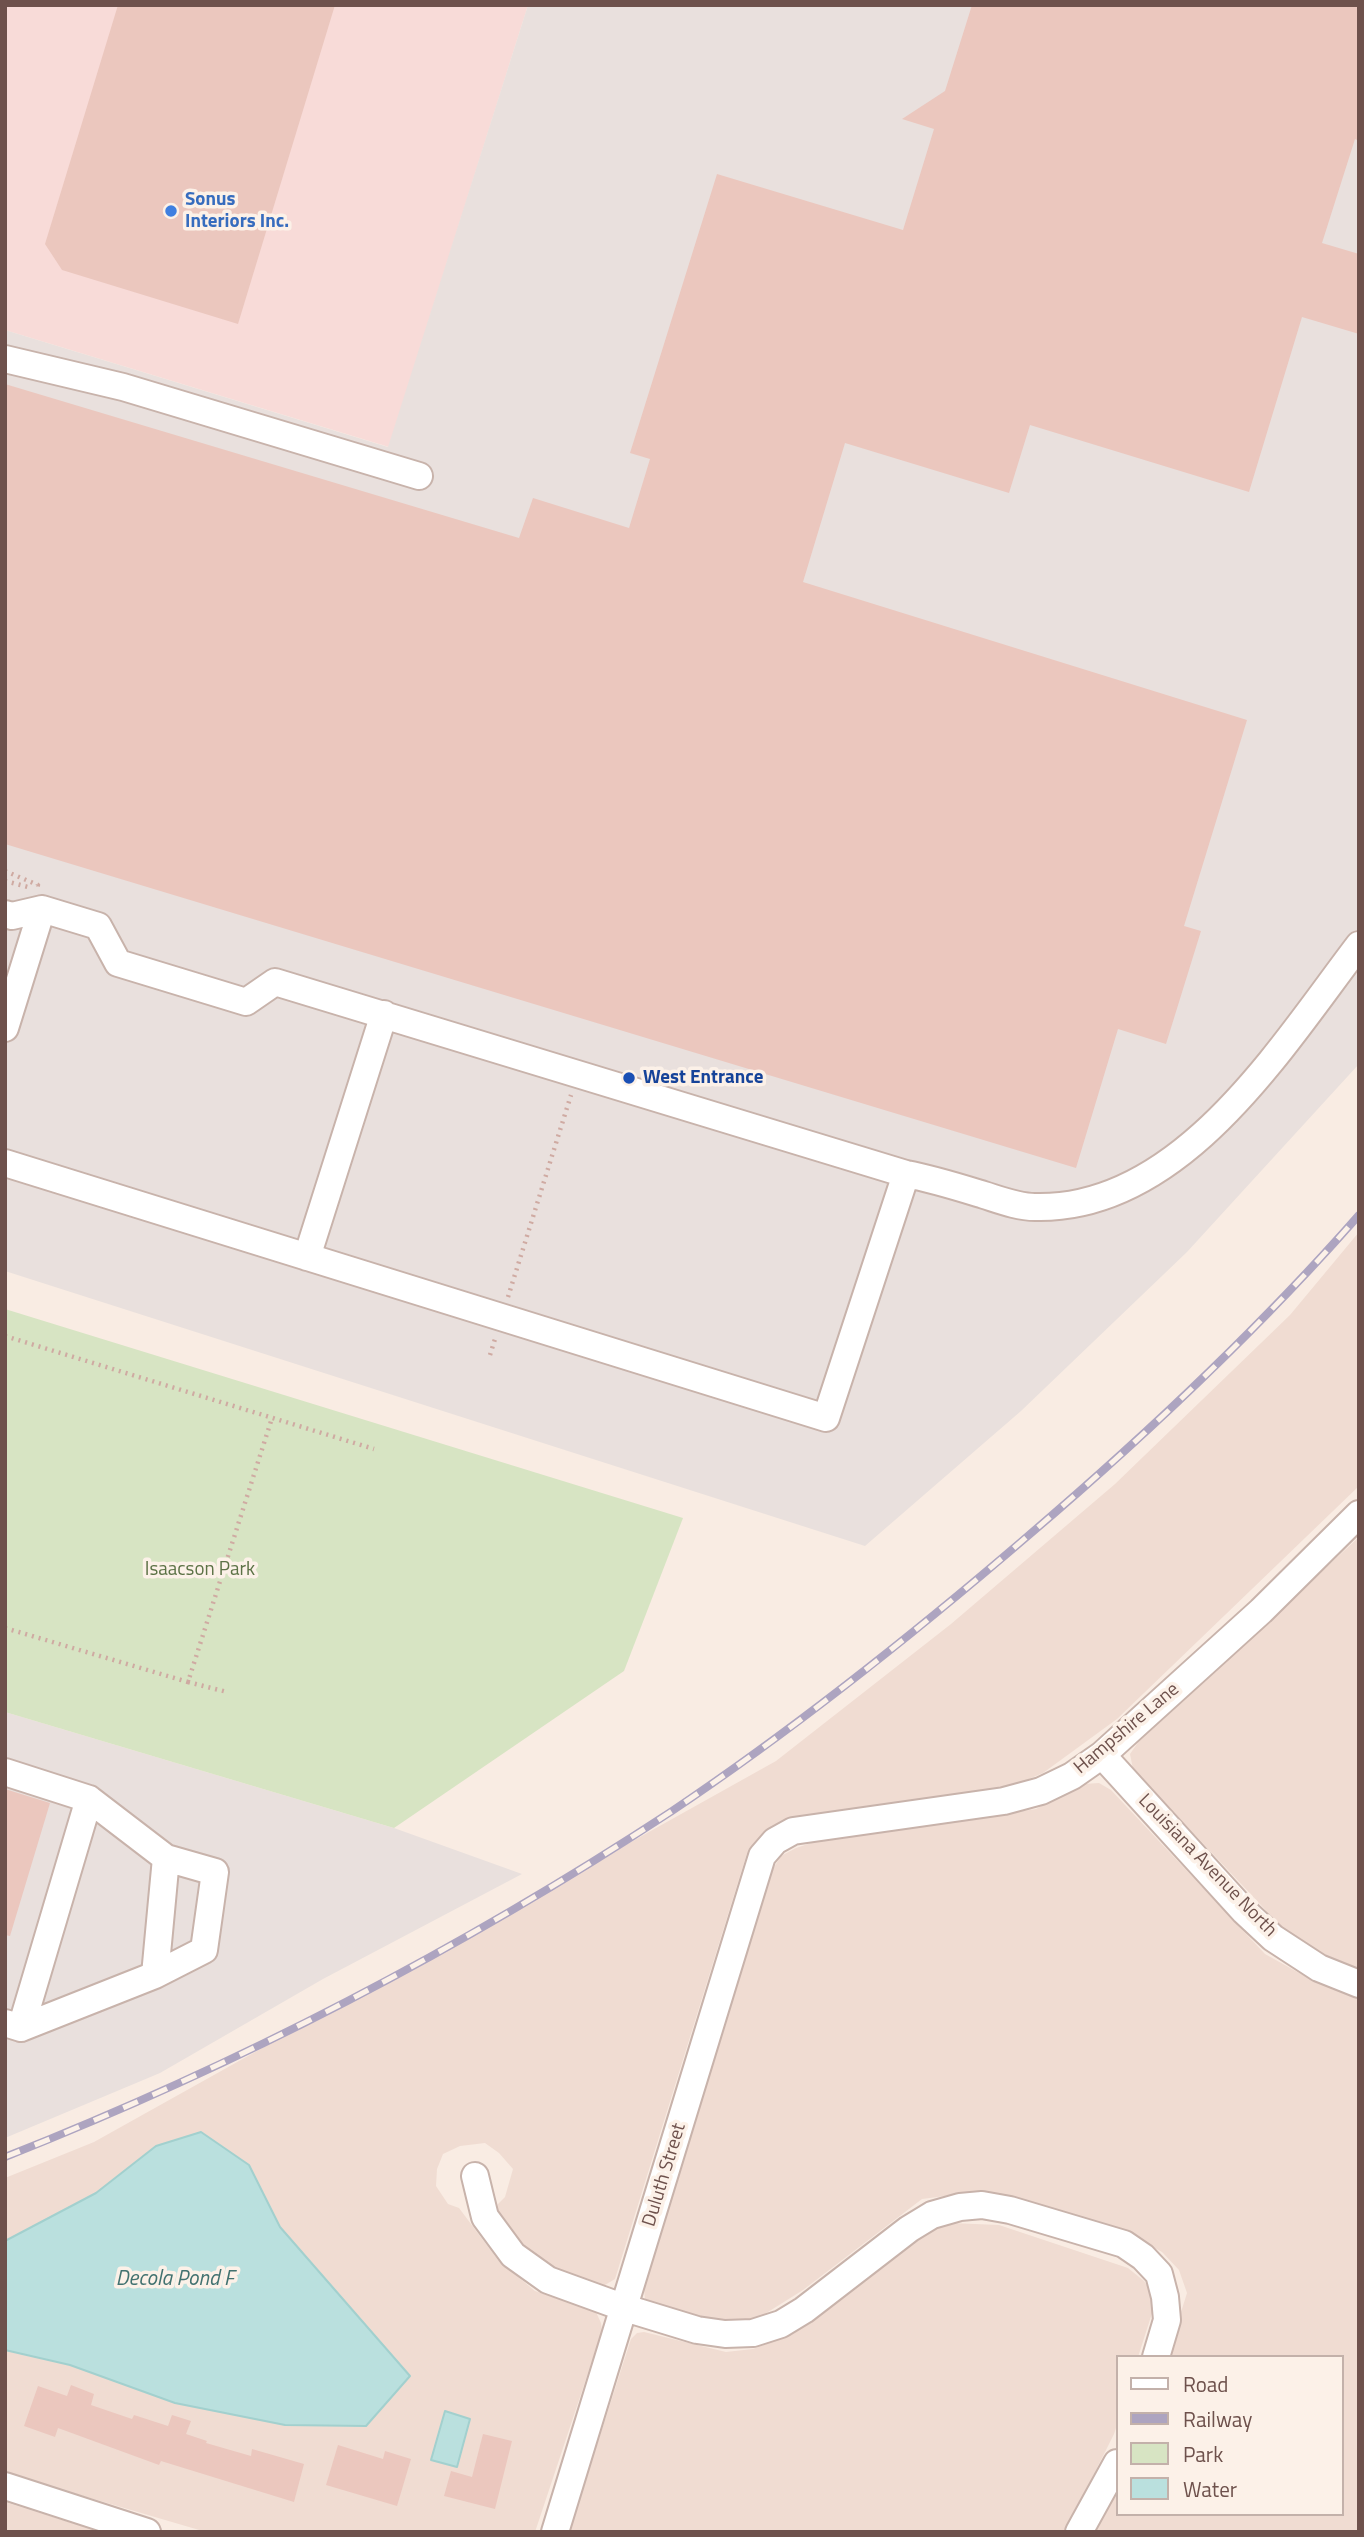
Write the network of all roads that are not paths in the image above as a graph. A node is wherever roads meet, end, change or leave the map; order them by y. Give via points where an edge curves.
1 (5, 359) edge
2 (419, 476) dead end
3 (42, 909) junction
4 (5, 914) edge
5 (1359, 945) edge
6 (384, 1014) junction
7 (5, 1028) edge
8 (5, 1163) edge
9 (906, 1174) junction
10 (307, 1257) junction
11 (1359, 1514) edge
12 (1102, 1755) junction
13 (5, 1772) edge
14 (89, 1799) junction
15 (793, 1831) joint
16 (166, 1858) junction
17 (155, 1975) junction
18 (1359, 1984) edge
19 (13, 2025) edge
20 (475, 2176) dead end
21 (625, 2308) junction
22 (1157, 2355) edge
23 (1116, 2465) edge
24 (5, 2486) edge
25 (147, 2532) edge
26 (555, 2532) edge
27 (1079, 2532) edge

1 - 2 street via 122,387
3 - 4 street
3 - 6 street via 98,926 118,962 131,967 246,1002 275,982
3 - 7 street
5 - 9 street via 1237,1100 1197,1140 1127,1186 1081,1203 1035,1207
6 - 9 street
6 - 10 street
8 - 10 street
9 - 10 street via 826,1418
11 - 12 street, Hampshire Lane via 1261,1611
12 - 15 street, Hampshire Lane via 1041,1791 1004,1801
12 - 18 street, Louisiana Avenue North via 1273,1938 1319,1968
13 - 14 street
14 - 16 street
14 - 19 street
15 - 21 street, Duluth Street via 775,1841 762,1856
16 - 17 street
16 - 17 street via 215,1872 204,1950
17 - 19 street
20 - 21 street via 485,2217 513,2255 548,2280
21 - 22 street via 697,2330 753,2333 804,2310 932,2215 982,2205 1124,2244 1143,2257 1159,2274 1165,2297 1167,2320
21 - 26 street, Duluth Street
23 - 27 street
24 - 25 street

